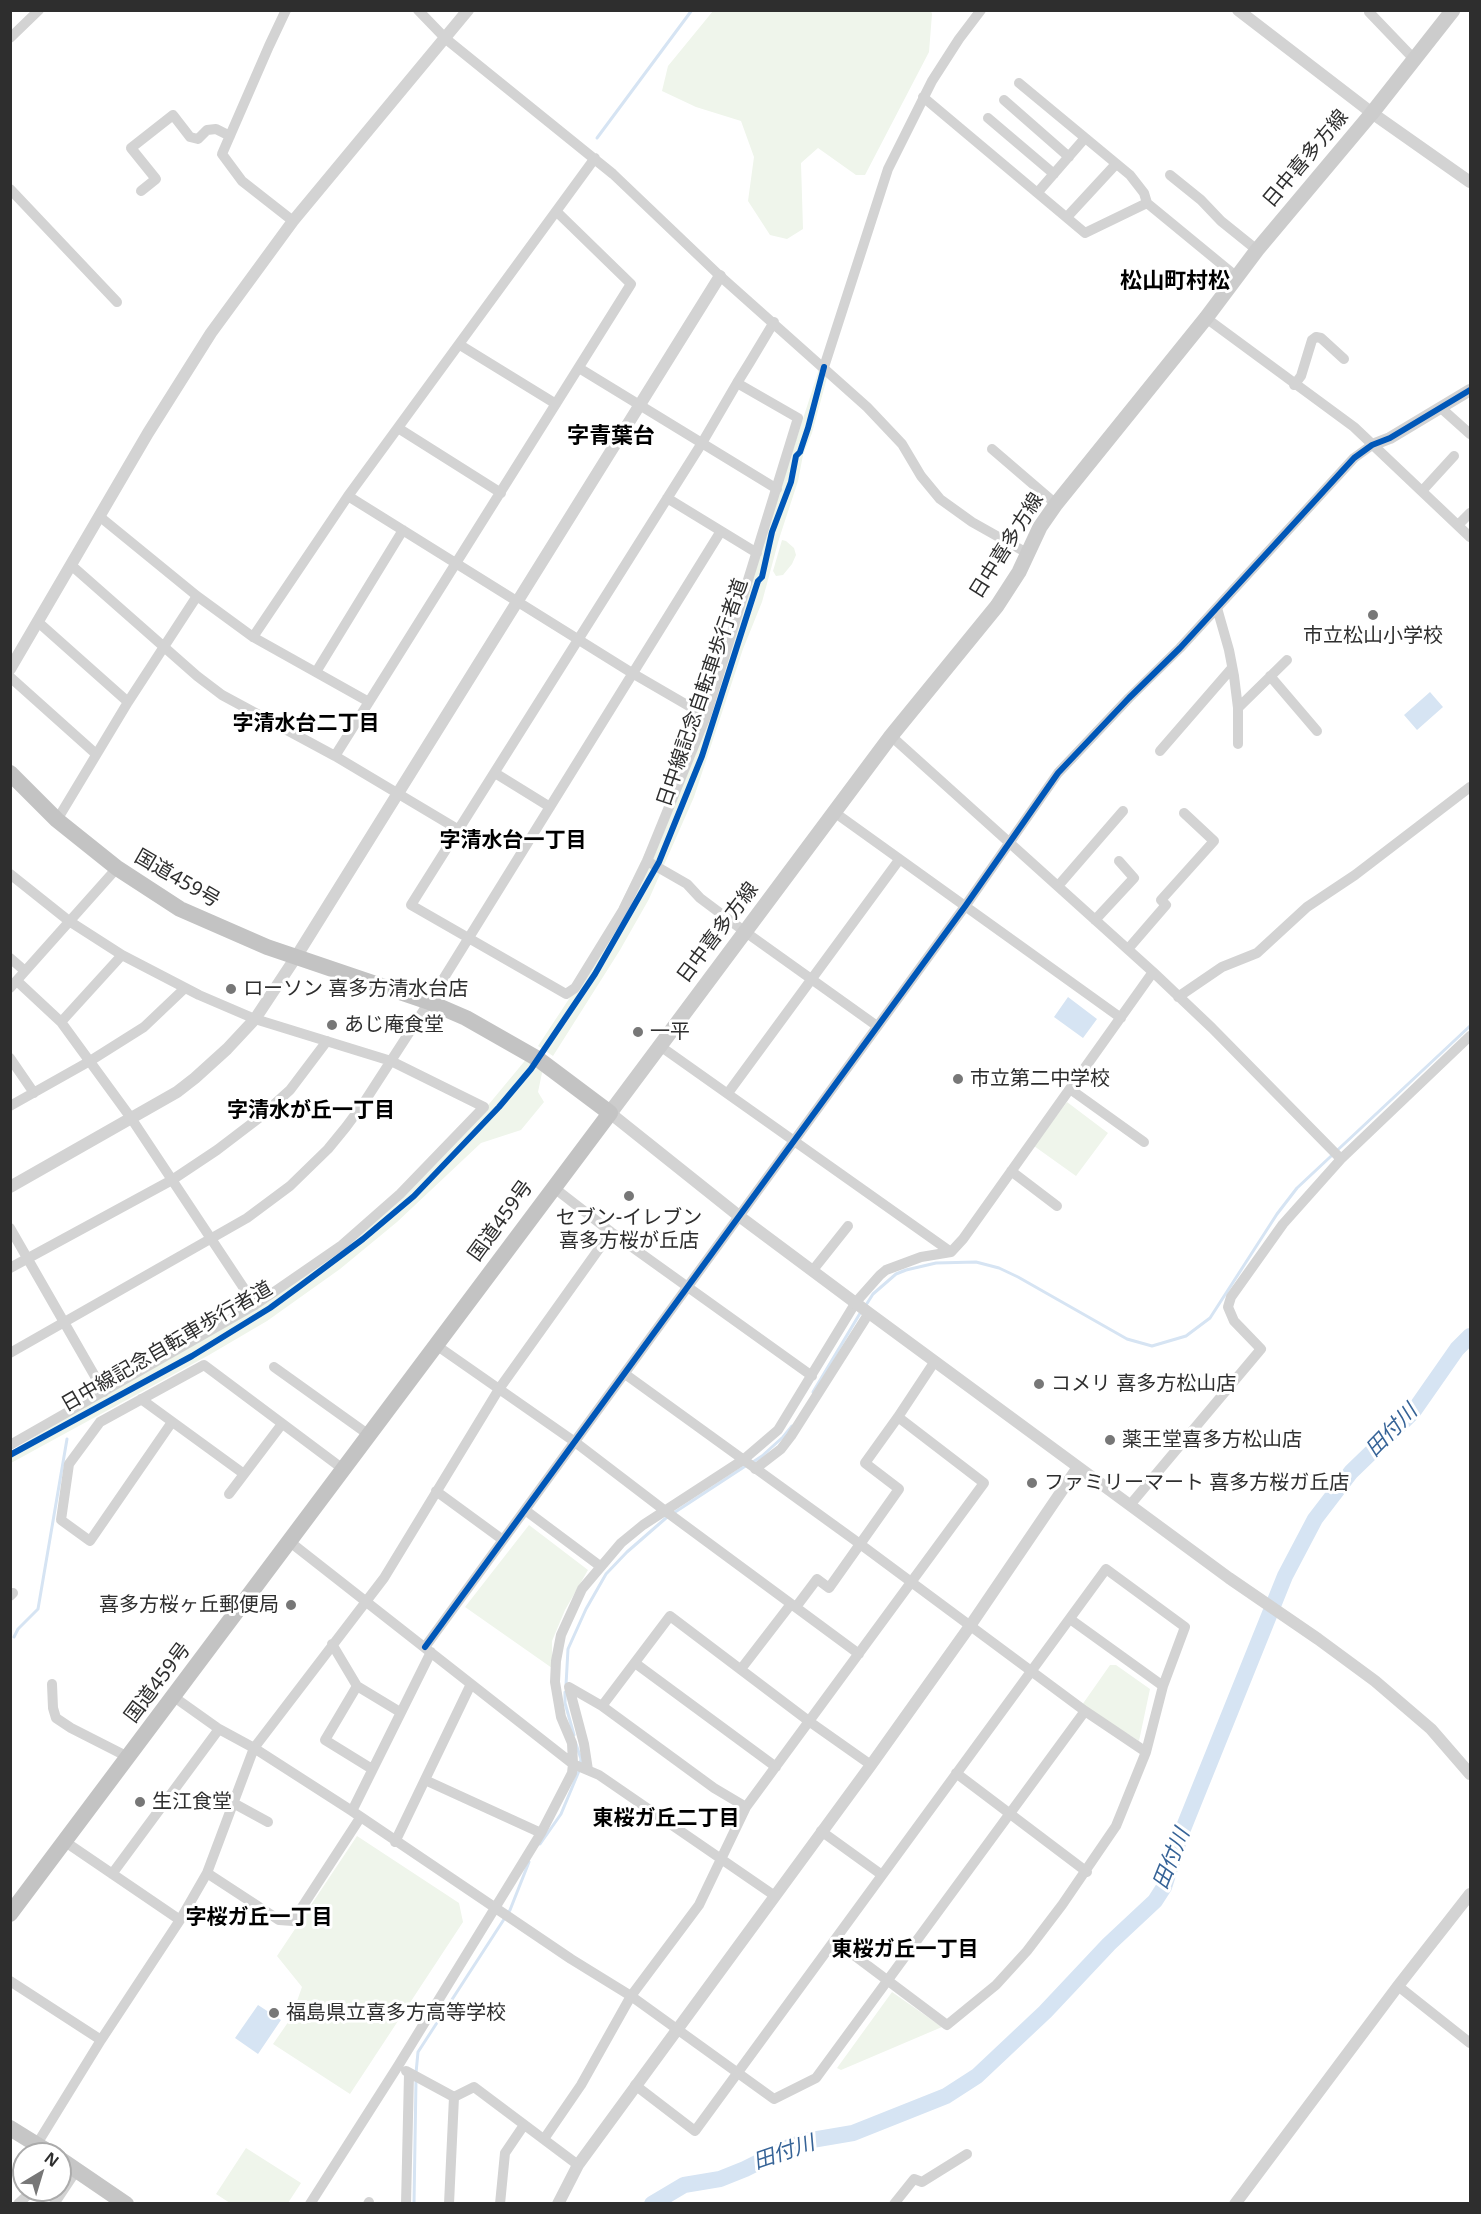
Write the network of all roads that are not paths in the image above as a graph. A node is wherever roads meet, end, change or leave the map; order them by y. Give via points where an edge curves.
1 (39, 10) edge
2 (286, 10) edge
3 (418, 10) edge
4 (468, 10) edge
5 (981, 10) edge
6 (1238, 10) edge
7 (1453, 10) edge
8 (1369, 12) dead end
9 (10, 38) edge
10 (446, 39) junction
11 (1414, 59) junction
12 (1019, 83) dead end
13 (923, 97) junction
14 (1005, 100) dead end
15 (1372, 113) junction
16 (988, 118) dead end
17 (230, 136) junction
18 (1085, 138) junction
19 (1069, 157) junction
20 (595, 158) junction
21 (1116, 164) junction
22 (1054, 174) junction
23 (1170, 175) dead end
24 (1470, 182) edge
25 (10, 189) edge
26 (141, 191) dead end
27 (1038, 192) junction
28 (1147, 203) junction
29 (557, 212) junction
30 (1067, 217) junction
31 (293, 220) junction
32 (1257, 250) junction
33 (720, 276) junction
34 (1237, 277) junction
35 (117, 302) dead end
36 (1206, 318) junction
37 (774, 322) junction
38 (460, 345) junction
39 (1344, 359) dead end
40 (824, 367) junction
41 (579, 368) junction
42 (737, 383) junction
43 (1294, 385) junction
44 (1470, 390) edge
45 (556, 404) junction
46 (640, 405) junction
47 (1441, 408) junction
48 (398, 429) junction
49 (1470, 434) edge
50 (702, 443) junction
51 (1372, 445) junction
52 (992, 449) dead end
53 (1454, 456) dead end
54 (777, 489) junction
55 (1422, 491) junction
56 (501, 493) junction
57 (348, 496) junction
58 (667, 498) junction
59 (1056, 504) junction
60 (1470, 513) edge
61 (99, 516) junction
62 (1459, 524) junction
63 (403, 530) junction
64 (721, 531) junction
65 (1470, 537) edge
66 (757, 553) junction
67 (1027, 553) junction
68 (457, 563) junction
69 (70, 565) junction
70 (196, 596) junction
71 (516, 601) junction
72 (1217, 608) junction
73 (38, 622) junction
74 (253, 637) junction
75 (578, 638) junction
76 (164, 647) junction
77 (1287, 660) dead end
78 (1232, 668) junction
79 (10, 669) edge
80 (316, 672) junction
81 (632, 673) junction
82 (1270, 676) junction
83 (10, 677) edge
84 (128, 702) junction
85 (369, 702) junction
86 (1238, 708) junction
87 (706, 716) junction
88 (1317, 731) dead end
89 (891, 736) junction
90 (1238, 744) dead end
91 (1160, 751) dead end
92 (96, 754) junction
93 (335, 756) junction
94 (10, 773) edge
95 (495, 773) junction
96 (1470, 787) edge
97 (398, 792) junction
98 (550, 807) junction
99 (1123, 811) dead end
100 (834, 812) junction
101 (1184, 813) dead end
102 (57, 820) junction
103 (459, 830) junction
104 (1008, 842) junction
105 (900, 860) junction
106 (647, 861) junction
107 (1119, 861) dead end
108 (117, 868) junction
109 (10, 874) edge
110 (1058, 886) junction
111 (966, 905) junction
112 (1095, 920) junction
113 (69, 921) junction
114 (744, 931) junction
115 (468, 938) junction
116 (1128, 949) junction
117 (122, 955) junction
118 (296, 957) junction
119 (10, 958) edge
120 (25, 971) junction
121 (1153, 972) junction
122 (812, 980) junction
123 (14, 985) edge
124 (185, 988) junction
125 (1178, 997) junction
126 (429, 1002) junction
127 (255, 1018) junction
128 (1121, 1018) junction
129 (62, 1022) junction
130 (877, 1026) junction
131 (1470, 1036) edge
132 (327, 1041) junction
133 (660, 1046) junction
134 (10, 1058) edge
135 (90, 1061) junction
136 (391, 1061) junction
137 (1070, 1089) junction
138 (34, 1093) junction
139 (728, 1093) junction
140 (10, 1106) edge
141 (610, 1113) junction
142 (131, 1118) junction
143 (793, 1139) junction
144 (1144, 1142) dead end
145 (1341, 1159) junction
146 (1011, 1171) junction
147 (172, 1180) junction
148 (10, 1186) edge
149 (553, 1187) junction
150 (1057, 1206) dead end
151 (739, 1216) junction
152 (848, 1226) dead end
153 (10, 1228) edge
154 (611, 1232) junction
155 (211, 1239) junction
156 (951, 1252) junction
157 (28, 1259) junction
158 (10, 1268) edge
159 (813, 1270) junction
160 (688, 1287) junction
161 (856, 1302) junction
162 (255, 1305) junction
163 (869, 1313) junction
164 (64, 1322) junction
165 (436, 1345) junction
166 (10, 1353) edge
167 (935, 1361) junction
168 (274, 1367) dead end
169 (625, 1374) junction
170 (812, 1376) junction
171 (499, 1389) junction
172 (104, 1392) junction
173 (141, 1399) junction
174 (898, 1417) junction
175 (172, 1422) junction
176 (282, 1424) junction
177 (369, 1435) junction
178 (575, 1442) junction
179 (10, 1446) edge
180 (743, 1460) junction
181 (1078, 1467) junction
182 (343, 1469) junction
183 (755, 1469) junction
184 (244, 1474) junction
185 (436, 1491) junction
186 (230, 1494) dead end
187 (1130, 1505) junction
188 (525, 1510) junction
189 (664, 1510) junction
190 (503, 1540) junction
191 (290, 1542) junction
192 (860, 1544) junction
193 (600, 1566) junction
194 (911, 1583) junction
195 (366, 1601) junction
196 (793, 1606) junction
197 (1070, 1619) junction
198 (970, 1626) junction
199 (332, 1644) junction
200 (428, 1650) junction
201 (860, 1654) junction
202 (635, 1663) junction
203 (741, 1669) junction
204 (1032, 1671) junction
205 (52, 1684) dead end
206 (471, 1684) junction
207 (357, 1686) junction
208 (1163, 1686) junction
209 (174, 1697) junction
210 (602, 1706) junction
211 (1085, 1711) junction
212 (400, 1712) junction
213 (810, 1722) junction
214 (219, 1728) junction
215 (254, 1748) junction
216 (1146, 1752) junction
217 (128, 1757) junction
218 (573, 1764) junction
219 (871, 1765) junction
220 (776, 1767) junction
221 (372, 1769) junction
222 (588, 1770) junction
223 (956, 1773) junction
224 (1470, 1774) edge
225 (425, 1780) junction
226 (235, 1804) junction
227 (746, 1808) junction
228 (1009, 1813) junction
229 (356, 1815) junction
230 (267, 1822) dead end
231 (821, 1831) junction
232 (541, 1833) junction
233 (64, 1841) junction
234 (395, 1842) junction
235 (722, 1860) junction
236 (1087, 1872) junction
237 (112, 1874) junction
238 (207, 1874) junction
239 (882, 1875) junction
240 (1470, 1894) edge
241 (775, 1896) junction
242 (493, 1908) junction
243 (10, 1914) edge
244 (180, 1920) junction
245 (835, 1941) junction
246 (888, 1980) junction
247 (10, 1982) edge
248 (1398, 1986) junction
249 (632, 1996) junction
250 (677, 2030) junction
251 (101, 2040) junction
252 (1470, 2043) edge
253 (398, 2066) junction
254 (409, 2074) junction
255 (738, 2074) junction
256 (635, 2085) junction
257 (454, 2097) junction
258 (524, 2125) junction
259 (10, 2128) edge
260 (544, 2139) junction
261 (34, 2142) edge
262 (38, 2142) edge
263 (967, 2154) dead end
264 (578, 2165) junction
265 (72, 2168) edge
266 (76, 2171) junction
267 (54, 2204) edge
268 (126, 2204) edge
269 (310, 2204) edge
270 (406, 2204) edge
271 (449, 2204) edge
272 (500, 2204) edge
273 (558, 2204) edge
274 (894, 2204) edge
275 (1235, 2204) edge

1 - 9 street
2 - 17 street
3 - 10 street
4 - 10 street
5 - 13 street
6 - 15 street
7 - 11 main road, 日中喜多方線
8 - 11 street
10 - 20 street
10 - 31 street
11 - 15 main road, 日中喜多方線
12 - 18 street
13 - 27 street
13 - 40 street via 888,169
14 - 19 street
15 - 24 street
15 - 32 main road, 日中喜多方線
16 - 22 street
17 - 26 street via 216,129 207,130 198,139 190,137 173,115 131,148 156,179
17 - 31 street via 222,154 231,168
18 - 19 street
18 - 21 street
19 - 22 street
20 - 29 street
20 - 33 street
21 - 28 street via 1137,183
21 - 30 street
22 - 27 street
23 - 32 street
25 - 35 street
27 - 30 street
28 - 30 street via 1085,233
28 - 34 street
29 - 38 street
29 - 41 street via 631,284
31 - 61 street via 212,333
32 - 34 main road, 日中喜多方線
33 - 37 street
33 - 46 street
34 - 36 main road, 日中喜多方線
36 - 43 street
36 - 59 main road, 日中喜多方線
37 - 40 street
37 - 42 street
38 - 45 street
38 - 48 street
39 - 43 street via 1316,337
40 - 67 street via 902,444 940,499
41 - 45 street
41 - 46 street
42 - 50 street
42 - 54 street via 798,418
43 - 51 street via 1339,415
44 - 47 street
45 - 56 street
46 - 50 street
46 - 71 street
47 - 49 street
47 - 51 street
48 - 56 street
48 - 57 street
50 - 54 street
50 - 58 street
51 - 55 street
51 - 72 street via 1354,458
52 - 59 street
53 - 55 street
54 - 66 street
55 - 62 street
56 - 68 street
57 - 63 street
57 - 74 street
58 - 64 street
58 - 75 street
59 - 67 main road, 日中喜多方線
60 - 62 street
61 - 69 street
61 - 70 street
62 - 65 street
63 - 68 street
63 - 80 street
64 - 66 street
64 - 81 street
66 - 87 street
67 - 89 main road, 日中喜多方線 via 997,606
68 - 71 street
68 - 85 street
69 - 73 street
69 - 76 street
70 - 74 street
70 - 76 street
71 - 75 street
71 - 97 street
72 - 78 street
72 - 104 street via 1058,772
73 - 79 street
73 - 84 street
74 - 80 street
75 - 81 street
75 - 95 street
76 - 84 street
76 - 93 street via 222,695
77 - 82 street
78 - 86 street
78 - 91 street
80 - 85 street
81 - 87 street
81 - 98 street
82 - 86 street
82 - 88 street
83 - 92 street
84 - 92 street
85 - 93 street
86 - 90 street
87 - 106 street
89 - 100 main road, 日中喜多方線
89 - 104 street
92 - 102 street
93 - 97 street
94 - 102 highway, 国道459号
95 - 98 street
95 - 103 street
96 - 125 street via 1307,907 1257,953 1222,967
97 - 103 street
97 - 118 street
98 - 115 street
99 - 110 street
100 - 105 street
100 - 114 main road, 日中喜多方線
101 - 116 street via 1214,841 1161,900 1166,904
102 - 108 highway, 国道459号
103 - 115 street via 411,905
104 - 110 street
104 - 111 street
105 - 111 street
105 - 122 street
106 - 114 street via 687,884
106 - 115 street via 623,910 574,988 566,994
107 - 112 street via 1134,878
108 - 113 street
108 - 118 highway, 国道459号 via 180,909
109 - 113 street
110 - 112 street
111 - 128 street
111 - 130 street
112 - 116 street
113 - 117 street
113 - 120 street
114 - 122 street
114 - 133 main road, 日中喜多方線
115 - 126 street
116 - 121 street
117 - 124 street
117 - 129 street
118 - 126 highway, 国道459号
118 - 127 street
119 - 120 street
120 - 123 street
121 - 125 street
121 - 128 street
122 - 130 street
122 - 139 street
123 - 129 street
124 - 127 street
124 - 135 street via 144,1026
125 - 145 street
126 - 136 street
126 - 141 highway, 国道459号 via 501,1036
127 - 132 street
127 - 142 street via 195,1078
128 - 137 street
129 - 135 street
130 - 143 street
131 - 145 street
132 - 136 street
132 - 147 street via 290,1090 259,1118
133 - 139 street
133 - 141 main road, 日中喜多方線
134 - 138 street
135 - 138 street
135 - 142 street
136 - 155 street via 358,1112 311,1167 270,1203
136 - 162 street via 484,1107 400,1194 342,1245
137 - 144 street
137 - 146 street
138 - 140 street
139 - 143 street
141 - 149 highway, 国道459号
141 - 151 street
142 - 147 street
142 - 148 street
143 - 151 street
143 - 156 street
145 - 187 street via 1283,1224 1231,1297 1230,1314 1261,1349
146 - 150 street
146 - 156 street
147 - 155 street
147 - 157 street
149 - 154 street
149 - 165 highway, 国道459号
151 - 159 street
151 - 160 street
152 - 159 street
153 - 157 street
154 - 160 street
154 - 171 street
155 - 162 street
155 - 164 street
156 - 161 street via 921,1257 886,1270
157 - 158 street
157 - 164 street
159 - 161 street
160 - 169 street
160 - 170 street
161 - 163 street
161 - 170 street
162 - 172 street
163 - 167 street
163 - 183 street via 791,1436
164 - 166 street
164 - 172 street
165 - 171 street
165 - 177 highway, 国道459号
167 - 174 street
167 - 181 street
168 - 177 street
169 - 178 street
169 - 180 street
170 - 180 street via 784,1422
171 - 178 street
171 - 185 street
172 - 179 street
173 - 175 street
173 - 175 street via 100,1422 69,1464 61,1520 90,1541
173 - 176 street via 204,1365
174 - 192 street via 865,1463 899,1489
174 - 194 street via 984,1483
175 - 184 street
176 - 182 street
176 - 184 street
177 - 182 highway, 国道459号
178 - 188 street
178 - 189 street
180 - 183 street
180 - 189 street
181 - 187 street
181 - 198 street
182 - 191 highway, 国道459号
183 - 192 street
184 - 186 street
185 - 190 street
185 - 195 street
187 - 224 street via 1375,1681 1431,1729
188 - 190 street
188 - 193 street
189 - 193 street via 621,1543
189 - 196 street
190 - 200 street
191 - 195 street
191 - 209 highway, 国道459号
192 - 194 street
192 - 196 street via 829,1588 817,1579
193 - 218 street via 569,1614 556,1661 555,1682 561,1717 572,1743
194 - 198 street
194 - 201 street
195 - 199 street
195 - 200 street
196 - 201 street
196 - 203 street
197 - 204 street
197 - 208 street
197 - 208 street via 1106,1569 1185,1628
198 - 204 street
198 - 219 street
199 - 207 street
199 - 215 street
200 - 206 street
200 - 212 street
201 - 213 street
202 - 203 street via 670,1616
202 - 210 street
202 - 220 street
203 - 213 street
204 - 211 street
204 - 223 street
205 - 217 street via 56,1718
206 - 218 street
206 - 225 street
207 - 212 street
207 - 221 street via 325,1740
208 - 216 street
209 - 214 street
209 - 217 highway, 国道459号
210 - 222 street via 569,1687
210 - 227 street
211 - 216 street
211 - 228 street
212 - 221 street
213 - 219 street
213 - 220 street
214 - 215 street
214 - 237 street
215 - 226 street
215 - 229 street
216 - 236 street via 1116,1826
217 - 233 highway, 国道459号
218 - 222 street
218 - 232 street
219 - 231 street
220 - 227 street
221 - 229 street
222 - 235 street
223 - 228 street
223 - 239 street
225 - 232 street
225 - 234 street
226 - 230 street
226 - 238 street
227 - 235 street
228 - 236 street
228 - 246 street
229 - 234 street
229 - 238 street via 293,1921 279,1920
231 - 239 street
231 - 241 street
232 - 242 street
233 - 237 street
233 - 243 highway, 国道459号
234 - 242 street
235 - 241 street
235 - 249 street via 699,1905
236 - 246 street via 996,1985 947,2025
237 - 244 street
238 - 244 street
239 - 245 street
240 - 248 street
241 - 250 street
242 - 249 street
242 - 253 street
244 - 251 street
245 - 246 street
245 - 255 street
246 - 255 street via 816,2078 774,2099
247 - 251 street
248 - 252 street
248 - 275 street
249 - 250 street
249 - 260 street via 581,2085
250 - 255 street
250 - 256 street
251 - 262 street
253 - 254 street
253 - 269 street
254 - 257 street
254 - 270 street
255 - 256 street via 695,2130
256 - 264 street
257 - 258 street via 474,2087
257 - 271 street
258 - 260 street
258 - 272 street via 505,2153
259 - 261 main road
260 - 264 street
263 - 274 street via 922,2182 914,2180
264 - 273 street
265 - 266 main road
266 - 267 street
266 - 268 main road

